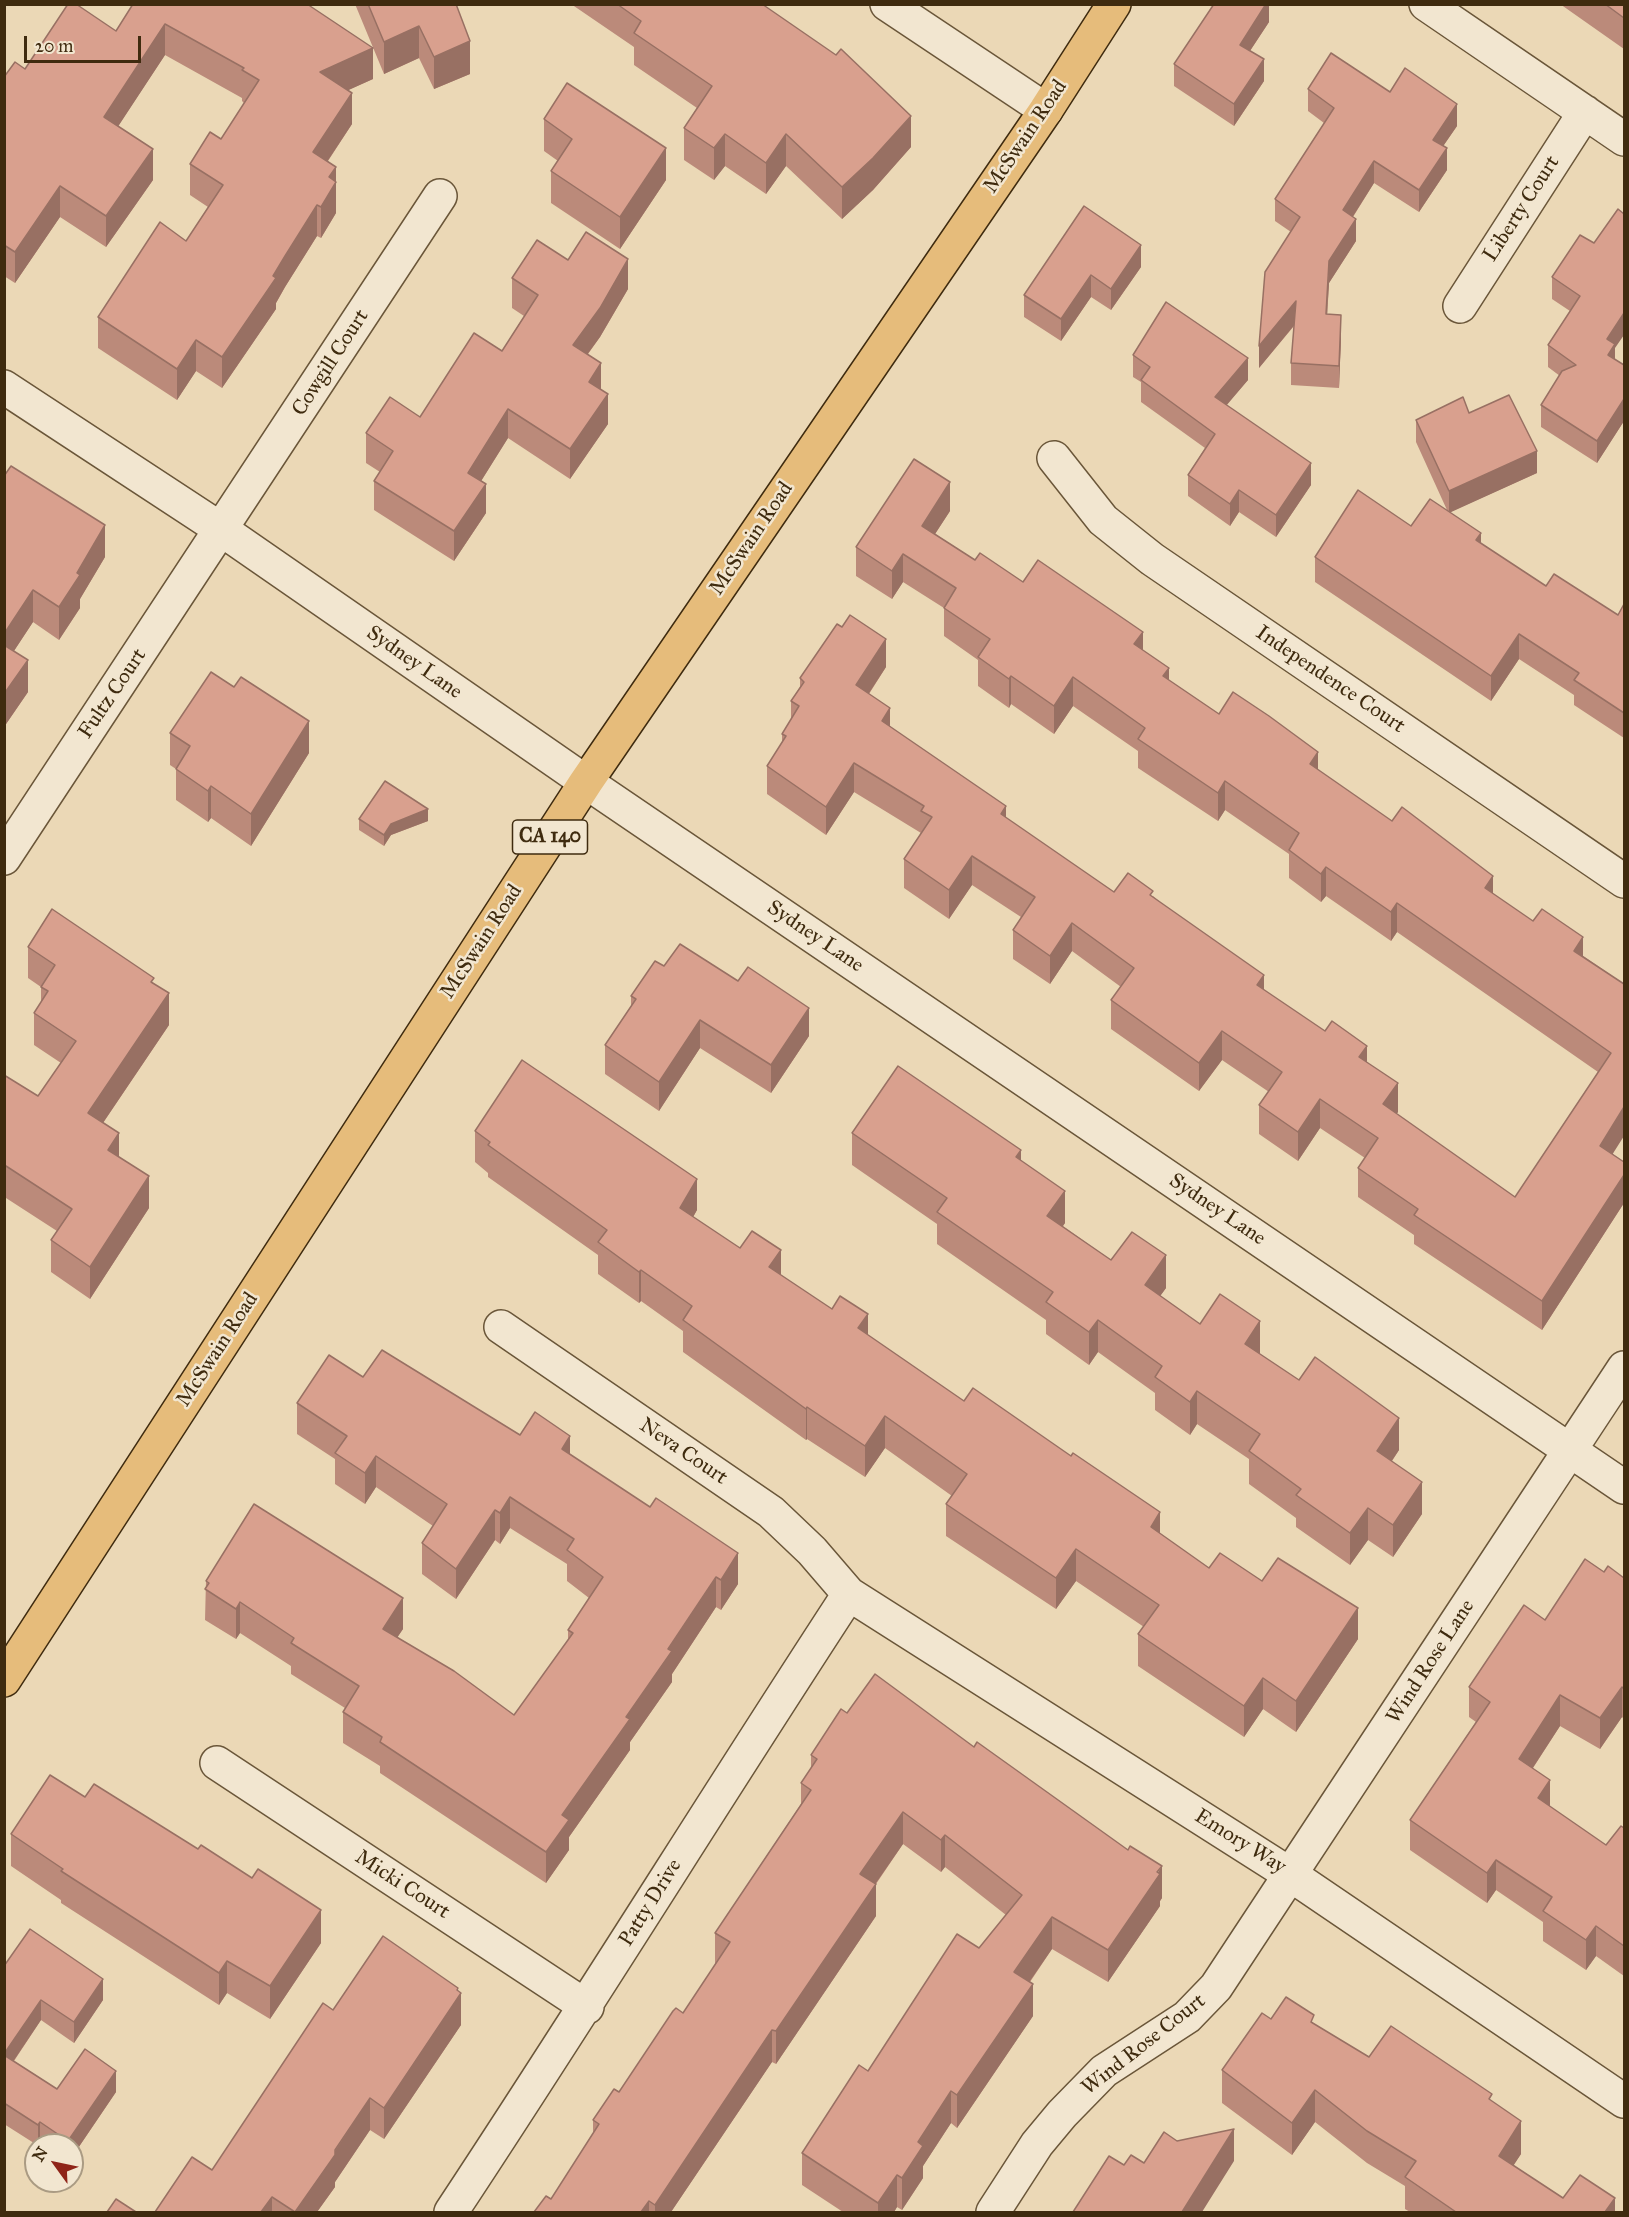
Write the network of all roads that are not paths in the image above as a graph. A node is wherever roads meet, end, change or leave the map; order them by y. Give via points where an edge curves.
1 (887, 4) edge
2 (1114, 4) edge
3 (1426, 4) edge
4 (1046, 110) junction
5 (1585, 112) junction
6 (1624, 139) edge
7 (440, 196) dead end
8 (1460, 306) dead end
9 (4, 387) edge
10 (1054, 458) dead end
11 (222, 530) junction
12 (586, 782) junction
13 (4, 858) edge
14 (1624, 881) edge
15 (501, 1327) dead end
16 (1624, 1368) edge
17 (1571, 1450) junction
18 (1624, 1487) edge
19 (849, 1594) junction
20 (4, 1680) edge
21 (217, 1763) dead end
22 (1291, 1875) junction
23 (587, 2007) junction
24 (1624, 2101) edge
25 (451, 2212) edge
26 (993, 2212) edge

1 - 4 street
2 - 4 main road, McSwain Road / CA 140
3 - 5 street
4 - 12 main road, McSwain Road / CA 140
5 - 6 street
5 - 8 street, Liberty Court
7 - 11 street, Cowgill Court
9 - 11 street, Sydney Lane
10 - 14 street, Independence Court via 1103,520 1152,559
11 - 12 street, Sydney Lane
11 - 13 street, Fultz Court
12 - 17 street, Sydney Lane
12 - 20 main road, McSwain Road / CA 140
15 - 19 street, Neva Court via 771,1512
16 - 17 street, Wind Rose Lane
17 - 18 street, Sydney Lane
17 - 22 street, Wind Rose Lane
19 - 22 street, Emory Way
19 - 23 street, Patty Drive via 707,1812
21 - 23 street, Micki Court
22 - 24 street, Emory Way
22 - 26 street, Wind Rose Court via 1216,1987 1187,2017 1104,2071 1037,2144
23 - 25 street, Patty Drive

